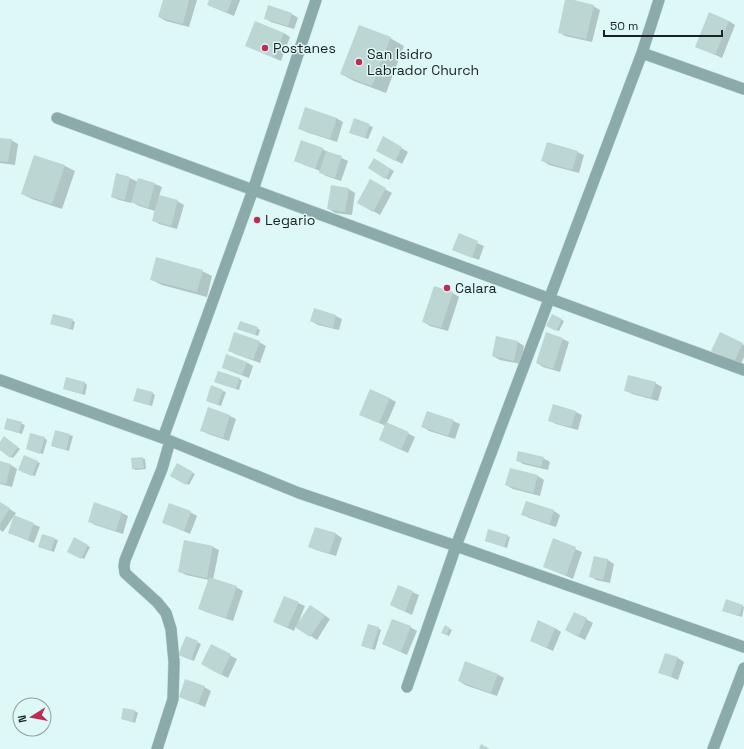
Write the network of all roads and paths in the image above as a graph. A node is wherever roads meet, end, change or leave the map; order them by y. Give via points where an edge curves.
1 (316, 0) edge
2 (659, 0) edge
3 (642, 53) junction
4 (744, 89) edge
5 (57, 118) dead end
6 (253, 190) junction
7 (550, 298) junction
8 (744, 370) edge
9 (0, 380) edge
10 (167, 440) junction
11 (456, 546) junction
12 (744, 647) edge
13 (744, 668) edge
14 (407, 687) dead end
15 (157, 749) edge
16 (713, 749) edge

1 - 6 street
2 - 3 street
3 - 4 street
3 - 7 street
5 - 6 street
6 - 7 street
6 - 10 street
7 - 8 street
7 - 11 street
9 - 10 street
10 - 11 street via 299,493
10 - 15 street via 162,468 124,566 125,573 166,613 171,629 174,662 173,699
11 - 12 street
11 - 14 street
13 - 16 street

